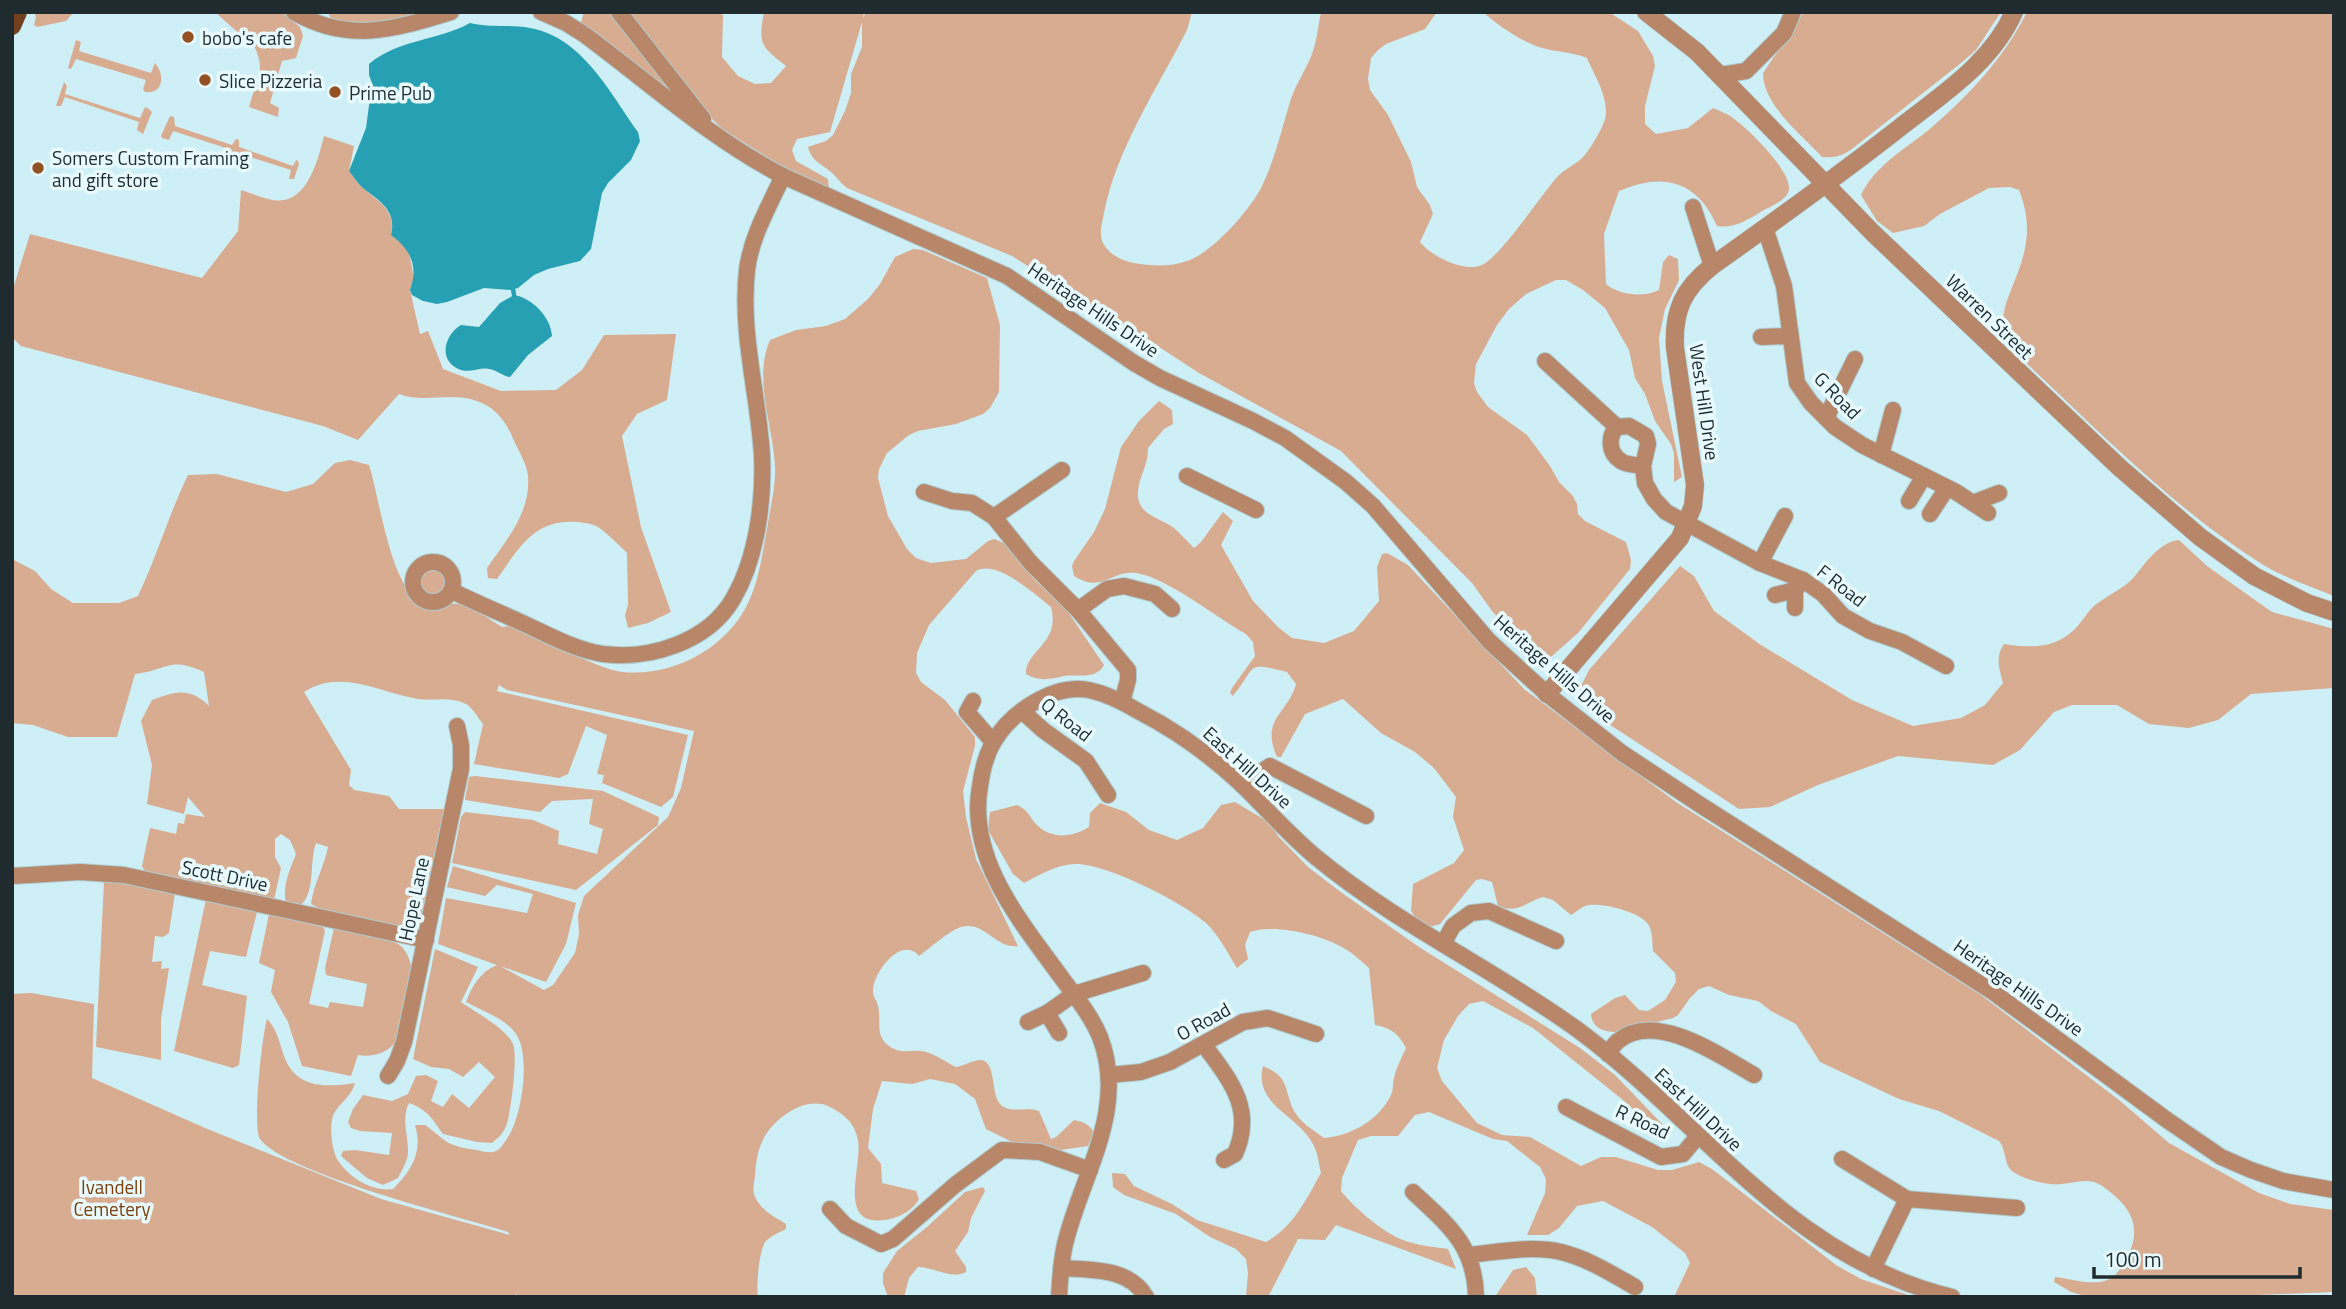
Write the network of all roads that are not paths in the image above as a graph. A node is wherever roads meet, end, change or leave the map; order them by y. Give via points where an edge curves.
1 (18, 12) edge
2 (294, 12) edge
3 (451, 12) edge
4 (541, 12) edge
5 (618, 12) edge
6 (1646, 12) edge
7 (1793, 12) edge
8 (2014, 12) edge
9 (569, 18) edge
10 (12, 26) edge
11 (1720, 75) junction
12 (727, 144) junction
13 (783, 176) junction
14 (1825, 186) junction
15 (1693, 207) dead end
16 (1765, 228) junction
17 (1712, 266) junction
18 (1790, 336) junction
19 (1761, 337) dead end
20 (1855, 359) dead end
21 (1545, 361) dead end
22 (1893, 410) dead end
23 (1826, 418) junction
24 (1617, 427) junction
25 (1881, 455) junction
26 (1643, 466) junction
27 (1062, 470) dead end
28 (1186, 476) dead end
29 (1924, 476) junction
30 (1947, 488) junction
31 (923, 492) dead end
32 (1999, 493) dead end
33 (1909, 501) dead end
34 (1973, 503) junction
35 (1256, 510) dead end
36 (1988, 513) dead end
37 (1930, 514) dead end
38 (1785, 516) dead end
39 (994, 517) junction
40 (1688, 524) junction
41 (1760, 563) junction
42 (1799, 585) junction
43 (452, 591) dead end
44 (1775, 595) dead end
45 (1796, 608) dead end
46 (1172, 609) dead end
47 (1078, 610) junction
48 (2334, 612) edge
49 (1877, 616) dead end
50 (1870, 631) junction
51 (1935, 666) dead end
52 (1548, 694) junction
53 (973, 701) dead end
54 (1122, 702) junction
55 (1022, 711) junction
56 (457, 726) dead end
57 (993, 742) junction
58 (1242, 785) junction
59 (1108, 795) dead end
60 (1366, 816) dead end
61 (12, 876) edge
62 (426, 940) junction
63 (1556, 941) dead end
64 (1443, 944) junction
65 (1143, 973) dead end
66 (1074, 994) junction
67 (1047, 1013) junction
68 (1028, 1022) dead end
69 (1059, 1033) dead end
70 (1316, 1034) dead end
71 (1204, 1045) junction
72 (1608, 1054) junction
73 (1109, 1075) junction
74 (1754, 1075) dead end
75 (388, 1076) dead end
76 (1566, 1107) dead end
77 (1698, 1136) junction
78 (1842, 1159) dead end
79 (1224, 1160) dead end
80 (1090, 1170) junction
81 (2334, 1190) edge
82 (1413, 1192) dead end
83 (1907, 1199) junction
84 (2017, 1208) dead end
85 (830, 1209) dead end
86 (1469, 1255) junction
87 (1060, 1268) junction
88 (1872, 1269) junction
89 (1635, 1287) dead end
90 (1059, 1297) edge
91 (1146, 1297) edge
92 (1476, 1297) edge
93 (1952, 1297) edge

1 - 10 main road
2 - 3 street via 331,28 360,32 390,29
4 - 9 street, Heritage Hills Drive
5 - 12 street, Heritage Hills Drive
6 - 11 street, Warren Street
7 - 11 street via 1784,33 1746,71
8 - 14 street, West Hill Drive via 1976,66
9 - 12 street, Heritage Hills Drive
11 - 14 street, Warren Street
12 - 13 street, Heritage Hills Drive
13 - 43 street via 754,240 747,273 748,357 762,456 758,516 744,576 718,619 674,646 649,653 602,653 556,639
13 - 52 street, Heritage Hills Drive via 1007,276 1134,363 1253,421 1316,459 1373,506 1489,641
14 - 16 street, West Hill Drive
14 - 48 street, Warren Street via 2077,429 2200,537 2282,592
15 - 17 street
16 - 17 street, West Hill Drive
16 - 18 street, G Road via 1784,286 1779,313
17 - 40 street, West Hill Drive via 1687,292 1674,326 1694,463
18 - 19 street
18 - 23 street, G Road via 1797,383
20 - 23 street
21 - 24 street
22 - 25 street
23 - 25 street, G Road
24 - 26 street via 1629,426 1646,436
24 - 26 street via 1610,445 1615,455 1621,462
25 - 29 street, G Road
26 - 40 street, F Road via 1654,499
27 - 39 street
28 - 35 street
29 - 30 street, G Road
29 - 33 street
30 - 34 street, G Road
30 - 37 street
31 - 39 street via 972,503
32 - 34 street
34 - 36 street, G Road
38 - 41 street
39 - 47 street
40 - 41 street, F Road via 1733,555
40 - 52 street, West Hill Drive
41 - 42 street, F Road
42 - 44 street
42 - 45 street
42 - 50 street, F Road via 1823,594 1843,616
46 - 47 street via 1155,594 1124,586 1107,589
47 - 54 street via 1128,670
49 - 50 street
50 - 51 street, F Road via 1905,638
52 - 81 street, Heritage Hills Drive via 1662,780 1993,992 2192,1139 2251,1170
53 - 57 street via 967,712
54 - 55 street, East Hill Drive via 1084,689 1065,690
54 - 58 street, East Hill Drive via 1197,747
55 - 57 street, East Hill Drive
55 - 59 street, Q Road via 1086,761
56 - 62 street, Hope Lane via 461,769
57 - 66 street, East Hill Drive via 977,814 986,859 1010,905
58 - 60 street via 1270,766
58 - 64 street, East Hill Drive via 1314,856
61 - 62 street, Scott Drive via 80,873 133,877
62 - 75 street, Hope Lane via 404,1042
63 - 64 street via 1489,911 1462,919
64 - 72 street, East Hill Drive
65 - 66 street
66 - 67 street
66 - 73 street, East Hill Drive via 1098,1033
67 - 68 street
67 - 69 street
70 - 71 street, O Road via 1268,1018 1243,1022
71 - 73 street, O Road via 1141,1072
71 - 79 street via 1231,1081 1244,1124 1235,1154
72 - 74 street via 1618,1041 1658,1031 1683,1036
72 - 77 street, East Hill Drive
73 - 80 street, East Hill Drive via 1107,1118
76 - 77 street, R Road via 1661,1157 1683,1154
77 - 88 street, East Hill Drive via 1780,1210
78 - 83 street
80 - 85 street via 1040,1152 1002,1150 881,1244 846,1226
80 - 87 street, East Hill Drive
82 - 86 street via 1454,1229
83 - 84 street
83 - 88 street
86 - 89 street via 1561,1251
86 - 92 street
87 - 90 street, East Hill Drive
87 - 91 street via 1124,1276
88 - 93 street, East Hill Drive

